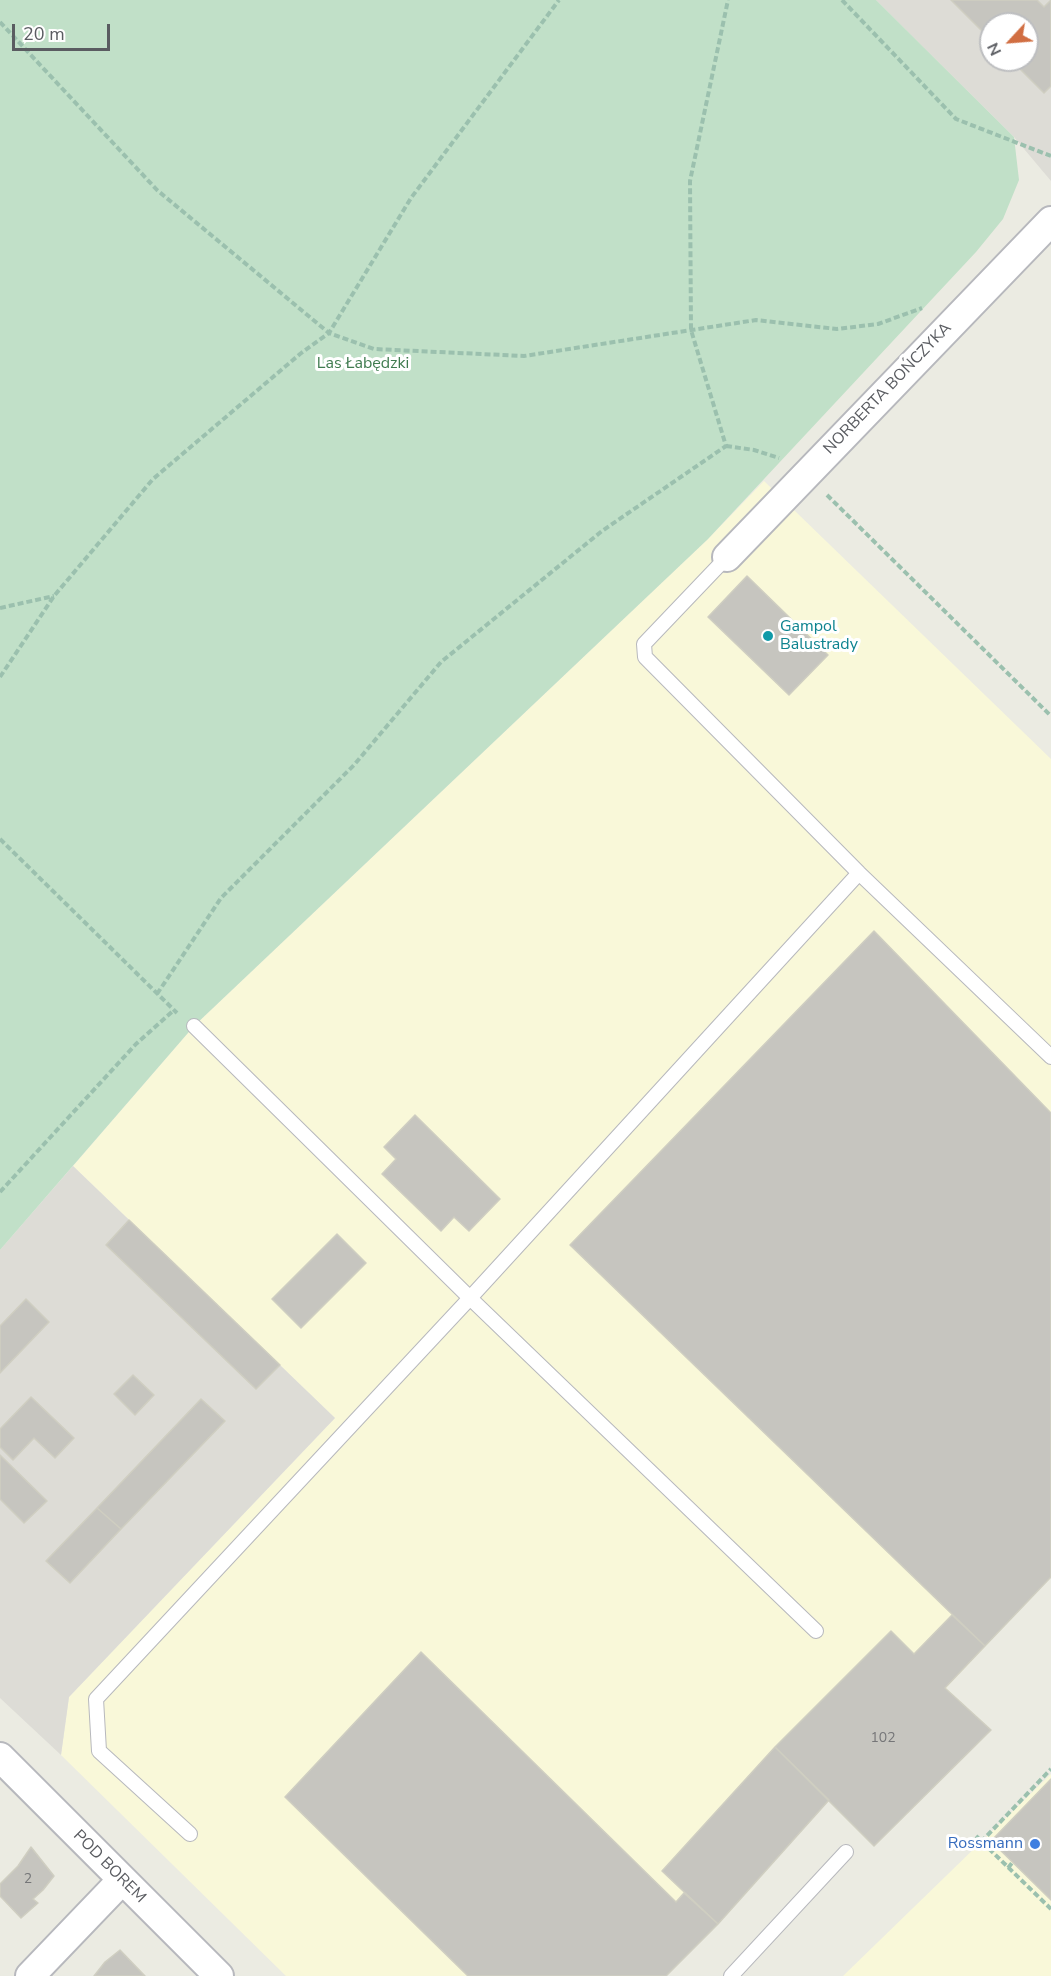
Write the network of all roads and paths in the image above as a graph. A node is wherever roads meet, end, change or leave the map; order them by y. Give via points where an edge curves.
1 (559, 0) edge
2 (728, 0) edge
3 (842, 0) edge
4 (0, 22) edge
5 (1051, 156) edge
6 (1051, 221) edge
7 (929, 305) dead end
8 (691, 330) junction
9 (329, 333) junction
10 (726, 446) junction
11 (806, 474) junction
12 (727, 557) joint
13 (54, 596) junction
14 (0, 608) edge
15 (0, 677) edge
16 (1051, 716) edge
17 (0, 839) edge
18 (859, 873) junction
19 (157, 994) junction
20 (174, 1010) junction
21 (194, 1026) joint
22 (1051, 1057) edge
23 (0, 1192) edge
24 (470, 1298) junction
25 (816, 1631) dead end
26 (0, 1757) edge
27 (1051, 1769) edge
28 (190, 1834) dead end
29 (976, 1836) dead end
30 (981, 1842) junction
31 (846, 1852) dead end
32 (1012, 1863) dead end
33 (1008, 1868) junction
34 (122, 1880) junction
35 (1051, 1909) edge
36 (30, 1976) edge
37 (219, 1976) edge
38 (730, 1976) edge

1 - 9 path via 411,198
2 - 8 path via 690,181
3 - 5 path via 956,119
4 - 9 path via 157,190
6 - 11 street, NORBERTA BOŃCZYKA
7 - 8 path via 878,324 837,329 756,320
8 - 9 path via 524,356 374,349
8 - 10 path
9 - 13 path via 153,478
10 - 11 path via 781,459
10 - 19 path via 602,531 441,662 354,765 221,898
11 - 12 street, NORBERTA BOŃCZYKA
11 - 16 path
12 - 18 lane via 644,644 645,657
13 - 14 path
13 - 15 path
17 - 19 path
18 - 22 lane
18 - 24 lane
19 - 20 path
20 - 21 path
20 - 23 path via 136,1044
21 - 24 lane
24 - 25 lane
24 - 28 lane via 96,1699 99,1751
26 - 34 street, POD BOREM
27 - 30 path
29 - 30 path
30 - 33 path
31 - 38 lane
32 - 33 path
33 - 35 path
34 - 36 street
34 - 37 street, POD BOREM

